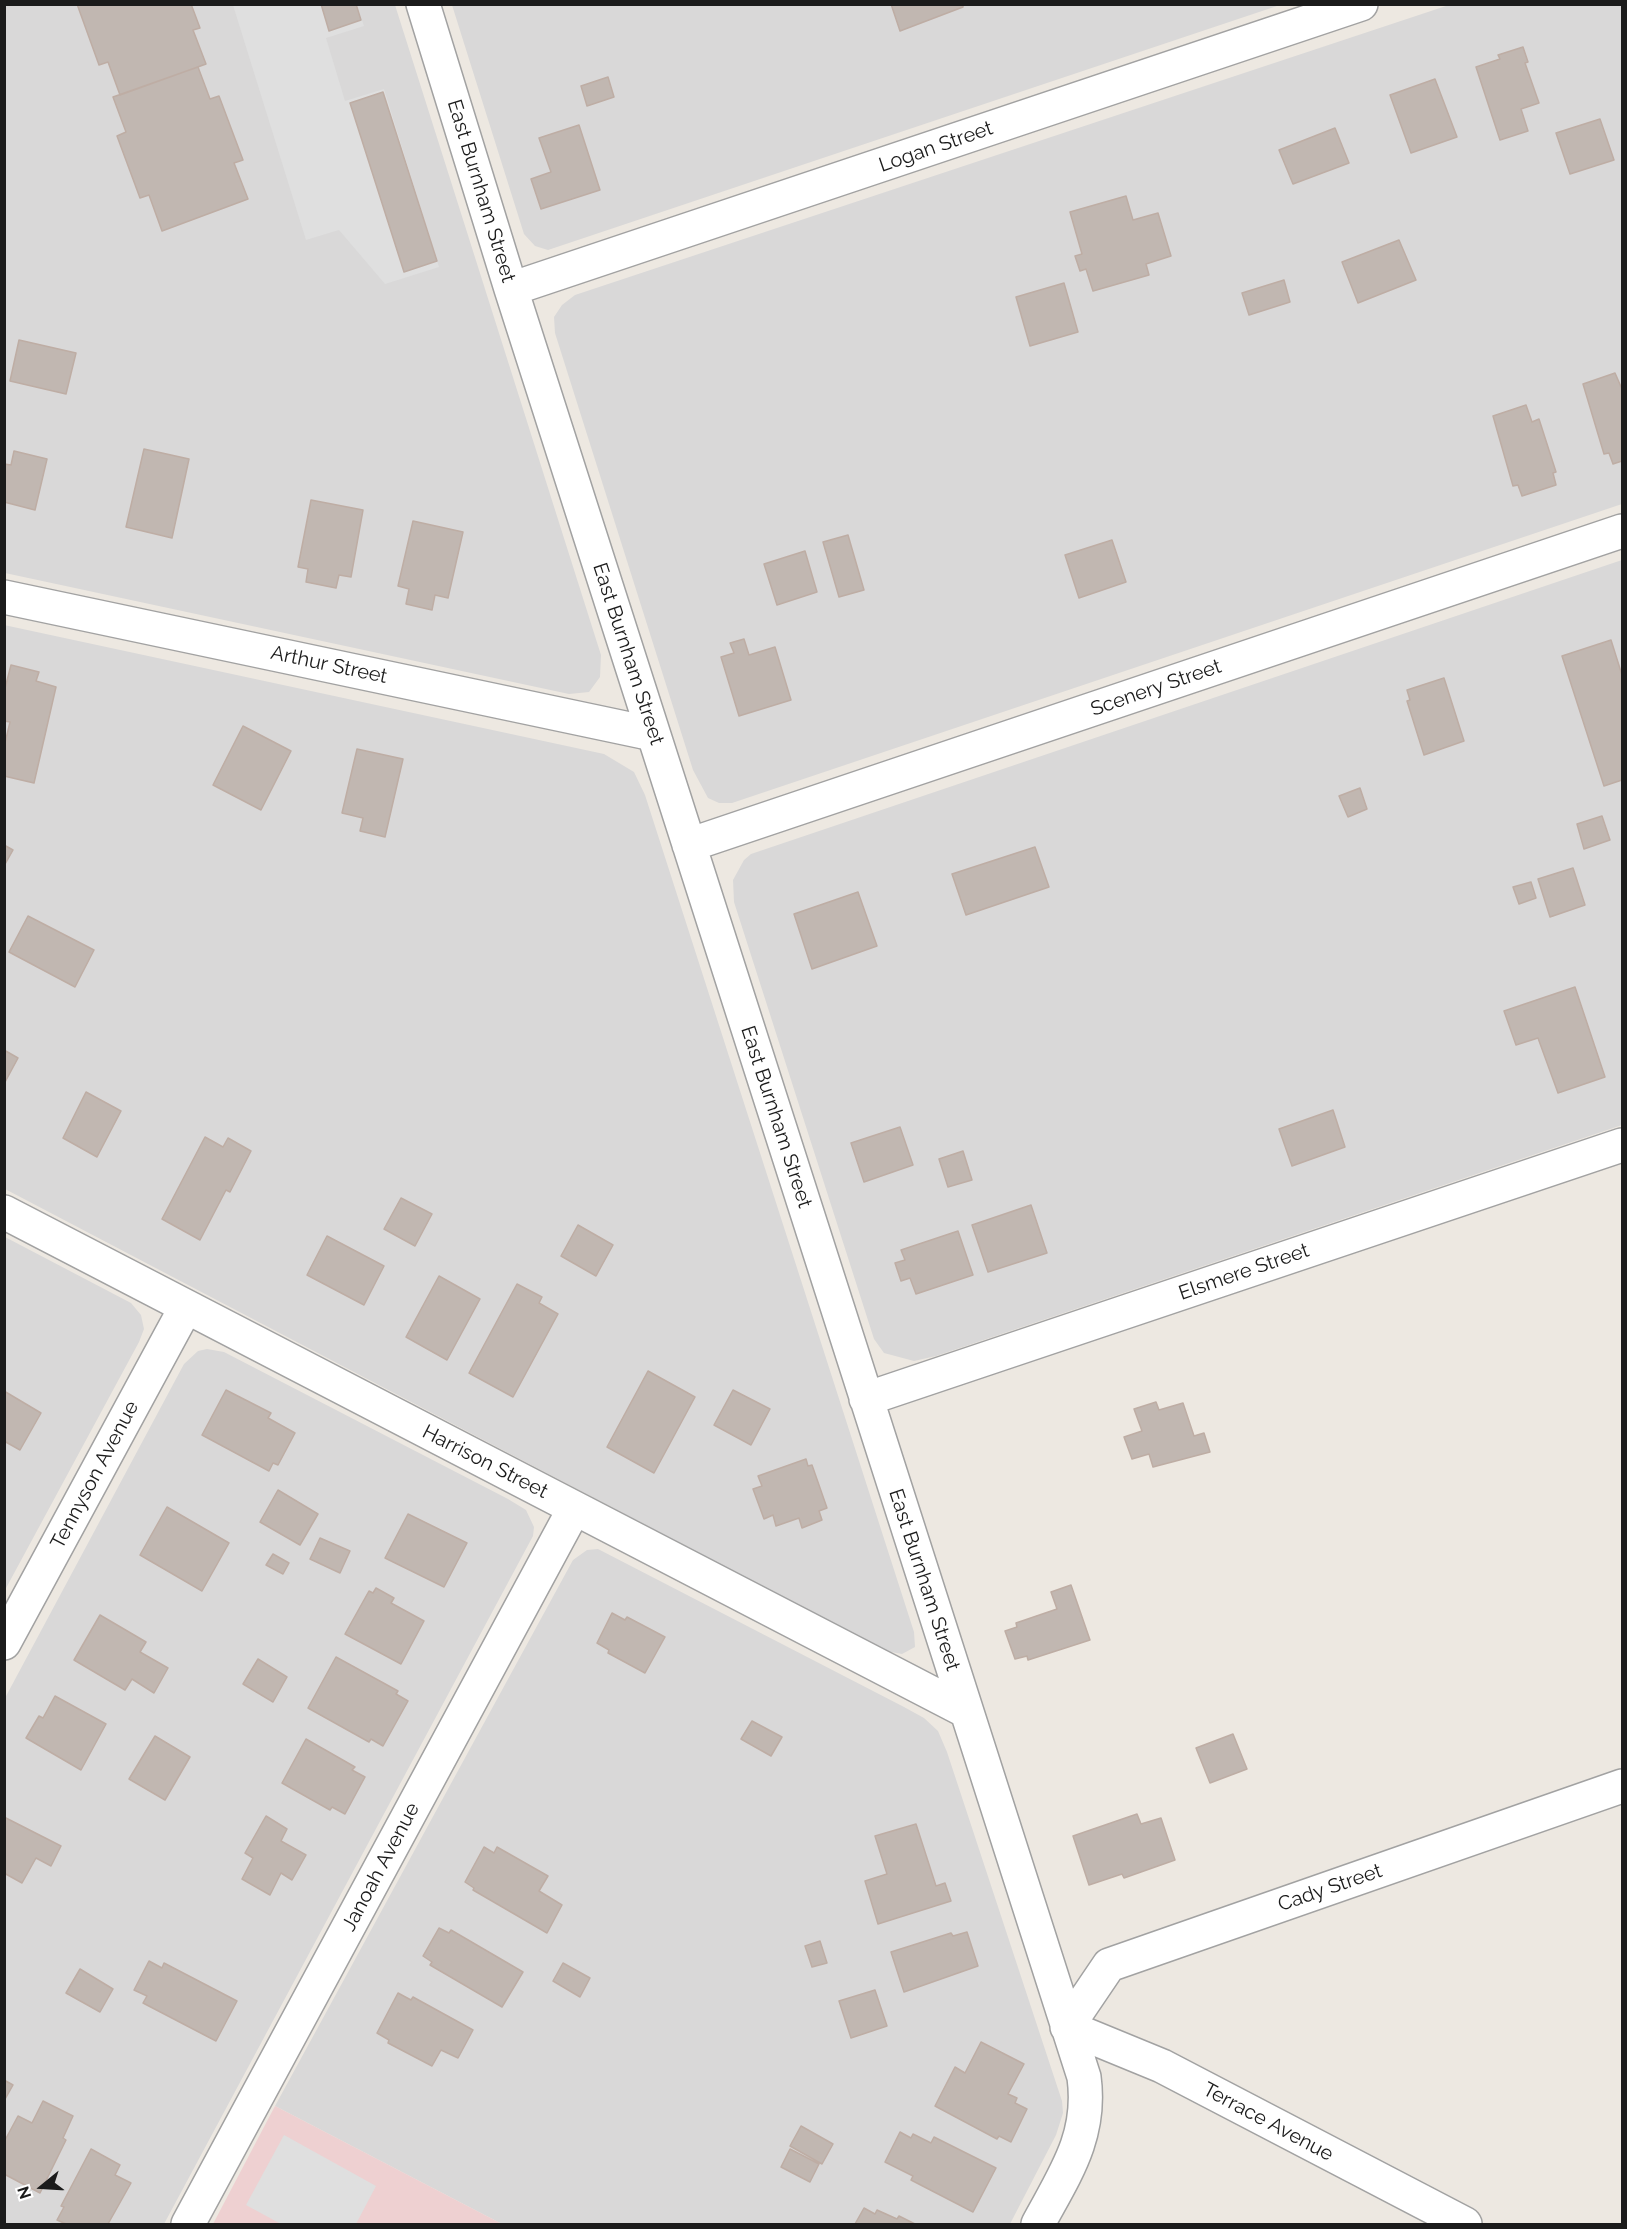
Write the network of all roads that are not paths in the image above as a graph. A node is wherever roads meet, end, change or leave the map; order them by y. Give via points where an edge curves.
1 (423, 4) edge
2 (1361, 4) edge
3 (511, 289) junction
4 (1623, 531) edge
5 (4, 597) edge
6 (653, 734) junction
7 (689, 845) junction
8 (1623, 1145) edge
9 (4, 1212) edge
10 (186, 1307) junction
11 (866, 1399) junction
12 (574, 1509) junction
13 (4, 1644) edge
14 (966, 1711) junction
15 (1623, 1785) edge
16 (1068, 2027) junction
17 (188, 2224) edge
18 (1038, 2224) edge
19 (1465, 2224) edge

1 - 3 street, East Burnham Street
2 - 3 street, Logan Street
3 - 6 street, East Burnham Street
4 - 7 street, Scenery Street
5 - 6 street, Arthur Street
6 - 7 street, East Burnham Street
7 - 11 street, East Burnham Street
8 - 11 street, Elsmere Street
9 - 10 street, Harrison Street
10 - 12 street, Harrison Street
10 - 13 street, Tennyson Avenue
11 - 14 street, East Burnham Street
12 - 14 street, Harrison Street
12 - 17 street, Janoah Avenue
14 - 16 street, East Burnham Street
15 - 16 street, Cady Street via 1109,1965
16 - 18 street, East Burnham Street via 1084,2077 1085,2118 1077,2150
16 - 19 street, Terrace Avenue via 1162,2066

